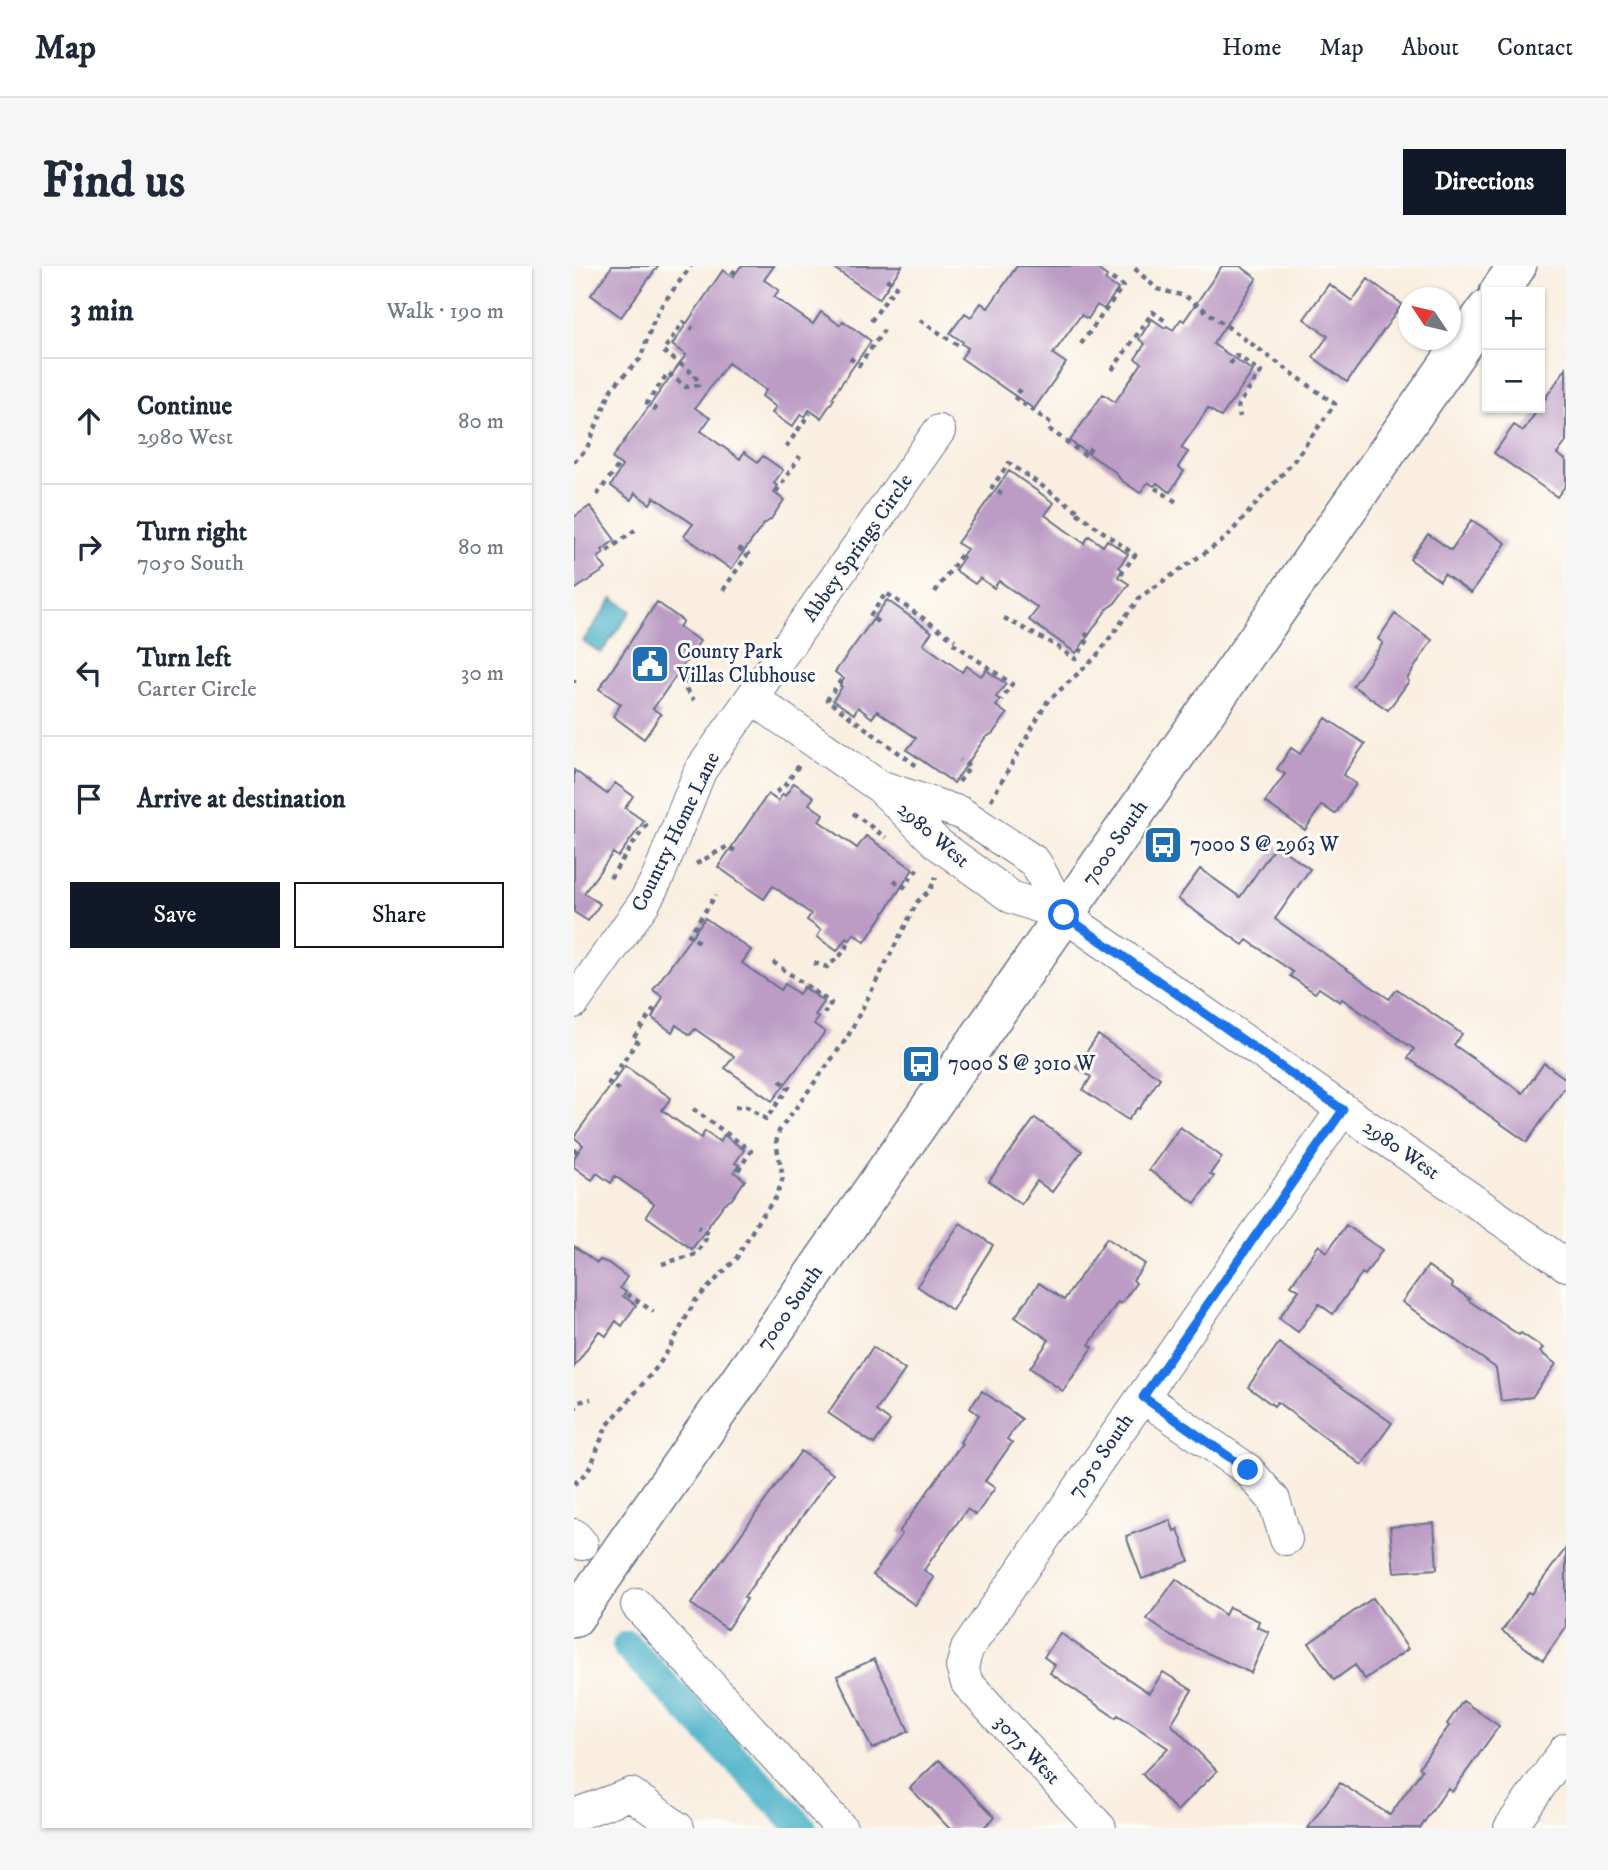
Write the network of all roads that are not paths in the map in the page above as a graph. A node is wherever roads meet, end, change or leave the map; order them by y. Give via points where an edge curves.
1 (1517, 266) edge
2 (1502, 287) edge
3 (1482, 316) edge
4 (939, 431) dead end
5 (752, 698) junction
6 (880, 786) junction
7 (1064, 915) junction
8 (575, 999) edge
9 (1343, 1110) junction
10 (1566, 1265) edge
11 (1143, 1397) junction
12 (1286, 1539) dead end
13 (637, 1605) dead end
14 (574, 1618) edge
15 (962, 1667) joint
16 (1566, 1749) edge
17 (574, 1815) edge
18 (678, 1828) edge
19 (841, 1828) edge
20 (1100, 1828) edge
21 (1510, 1828) edge

1 - 2 main road
3 - 7 main road, 7000 South
4 - 5 street, Abbey Springs Circle
5 - 6 street, 2980 West
5 - 8 street, Country Home Lane via 701,772 644,902
6 - 7 street, 2980 West via 938,844 1011,897
6 - 7 street, 2980 West via 961,813 1035,862
7 - 9 street, 2980 West
7 - 14 main road, 7000 South
9 - 10 street, 2980 West
9 - 11 street, 7050 South
11 - 12 street via 1248,1470 1274,1500
11 - 15 street, 7050 South via 977,1633
13 - 19 street
15 - 20 street, 3075 West via 981,1701
16 - 21 street
17 - 18 street via 631,1794

